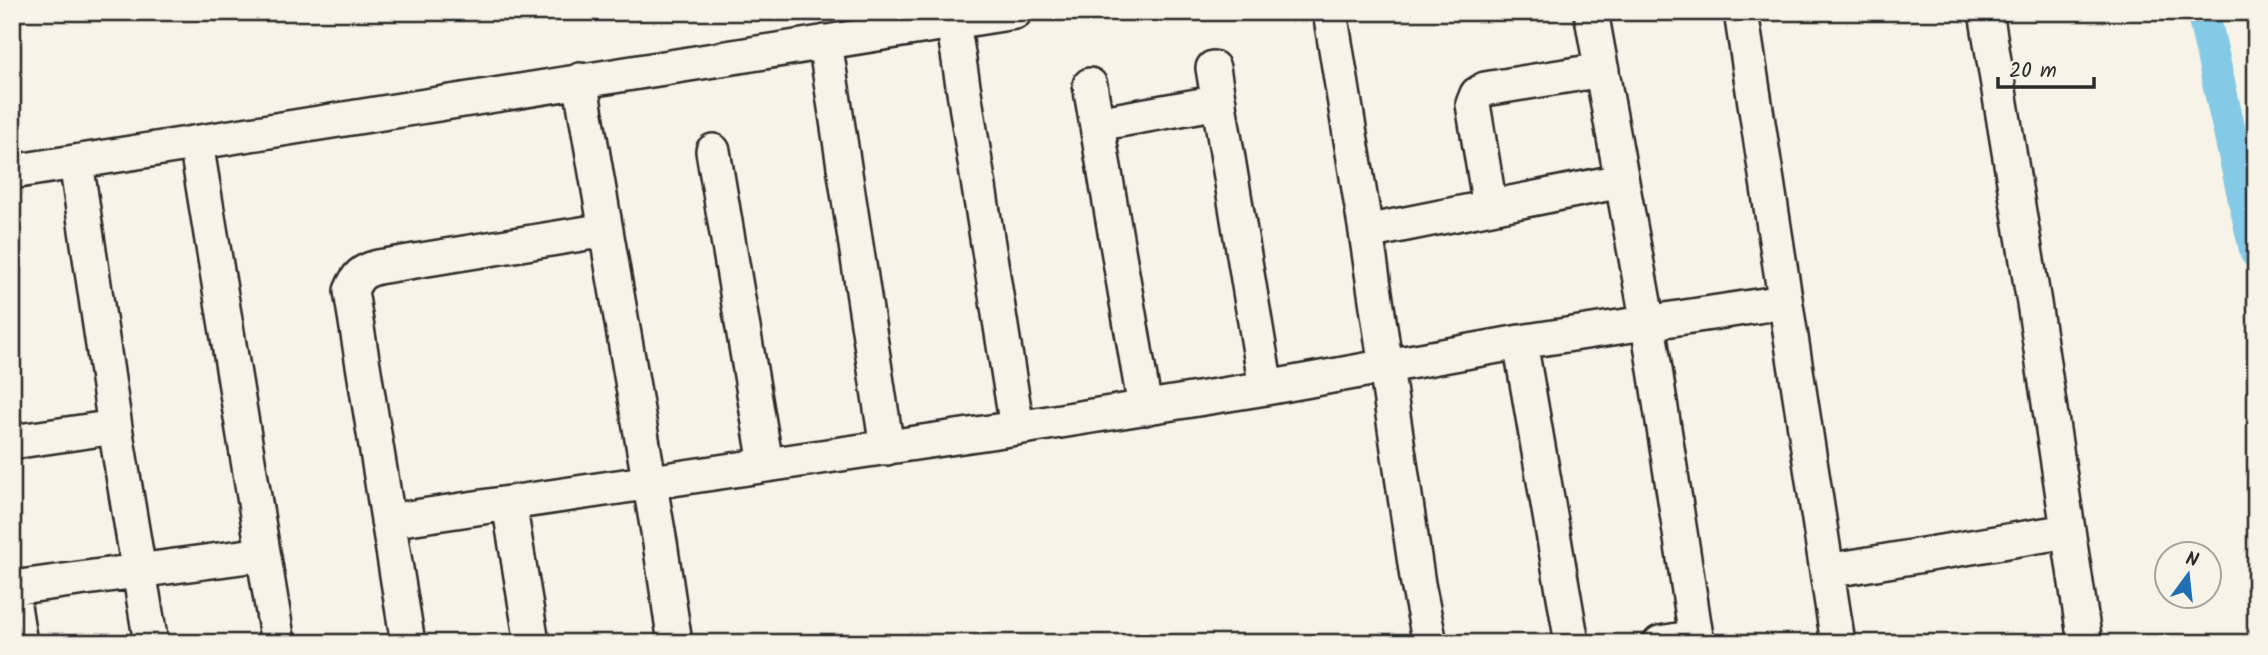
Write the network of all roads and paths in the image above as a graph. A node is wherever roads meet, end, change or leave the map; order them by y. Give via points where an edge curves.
1 (1015, 12) edge
2 (1330, 12) edge
3 (1591, 12) edge
4 (1741, 12) edge
5 (1986, 12) edge
6 (953, 22) junction
7 (825, 42) junction
8 (1213, 68) dead end
9 (1602, 70) junction
10 (580, 80) junction
11 (1090, 85) dead end
12 (1219, 102) junction
13 (1097, 124) junction
14 (196, 143) junction
15 (713, 151) dead end
16 (76, 162) junction
17 (12, 172) edge
18 (1621, 181) junction
19 (1490, 207) junction
20 (606, 230) junction
21 (1366, 232) junction
22 (1784, 302) junction
23 (1648, 324) junction
24 (1520, 342) junction
25 (1387, 367) junction
26 (1266, 388) junction
27 (1145, 408) junction
28 (115, 427) junction
29 (1017, 428) junction
30 (12, 442) edge
31 (887, 448) junction
32 (766, 464) junction
33 (648, 484) junction
34 (509, 503) junction
35 (388, 521) junction
36 (2068, 531) junction
37 (263, 554) junction
38 (141, 571) junction
39 (1827, 571) junction
40 (12, 590) edge
41 (1696, 640) edge
42 (20, 643) edge
43 (151, 643) edge
44 (278, 643) edge
45 (408, 643) edge
46 (532, 643) edge
47 (675, 643) edge
48 (1430, 643) edge
49 (1572, 643) edge
50 (1660, 643) edge
51 (1838, 643) edge
52 (2085, 643) edge

1 - 6 street
2 - 21 street
3 - 9 street
4 - 22 street
5 - 36 street
6 - 7 street
6 - 29 street
7 - 10 street
7 - 31 street
8 - 12 street
9 - 18 street
9 - 19 street via 1477,94 1474,104
10 - 14 street
10 - 20 street
11 - 13 street
12 - 13 street
12 - 26 street
13 - 27 street
14 - 16 street
14 - 37 street
15 - 32 street
16 - 17 street
16 - 28 street
18 - 19 street
18 - 23 street
19 - 21 street
20 - 33 street
20 - 35 street via 377,268 355,279 351,291
21 - 25 street
22 - 23 street
22 - 39 street
23 - 24 street
23 - 41 street
24 - 25 street
24 - 49 street
25 - 26 street
25 - 48 street
26 - 27 street
27 - 29 street
28 - 30 street
28 - 38 street
29 - 31 street
31 - 32 street
32 - 33 street
33 - 34 street
33 - 47 street
34 - 35 street
34 - 46 street
35 - 45 street
36 - 39 street
36 - 52 street
37 - 38 street
37 - 44 street
38 - 40 street
38 - 43 street
39 - 51 street
40 - 42 street
41 - 50 street

